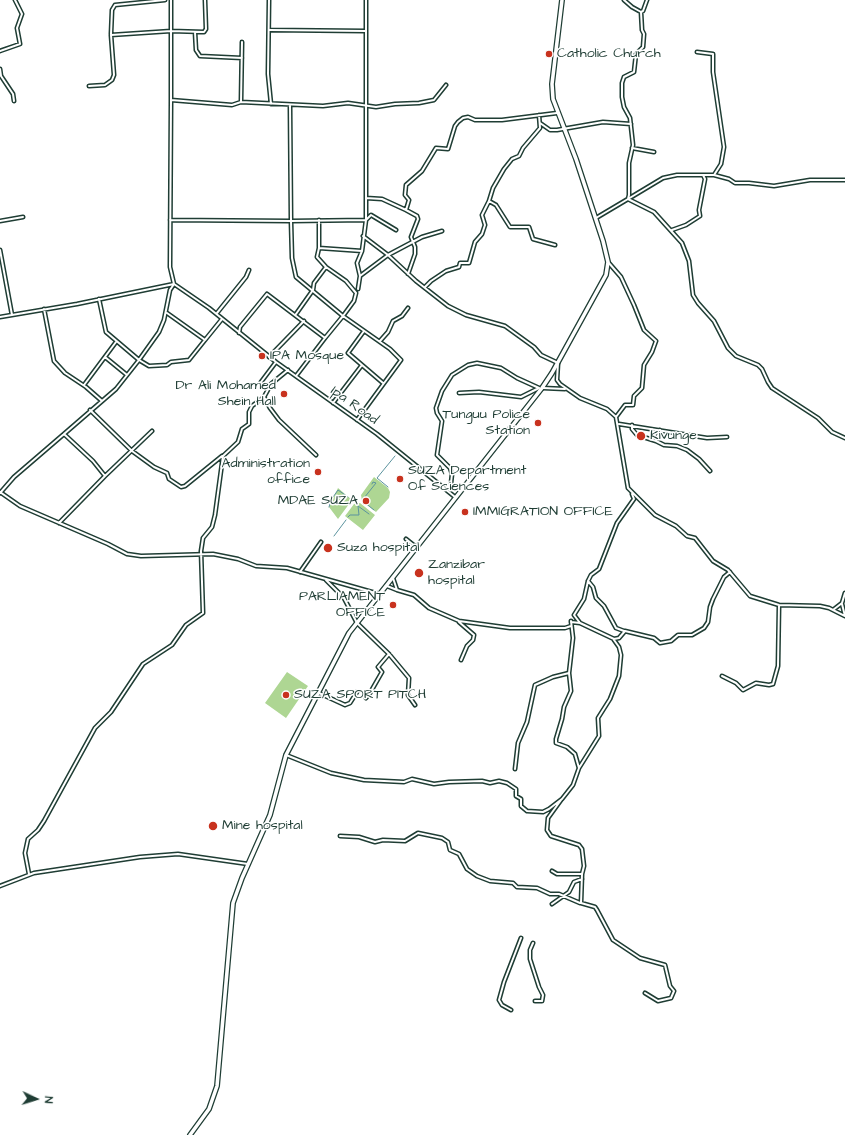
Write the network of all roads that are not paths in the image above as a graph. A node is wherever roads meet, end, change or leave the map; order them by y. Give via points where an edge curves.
1 (15, 0) edge
2 (165, 0) edge
3 (171, 0) edge
4 (205, 0) edge
5 (269, 0) edge
6 (366, 0) edge
7 (562, 0) edge
8 (624, 0) edge
9 (647, 0) edge
10 (142, 1) edge
11 (641, 12) junction
12 (270, 30) junction
13 (171, 31) junction
14 (366, 31) junction
15 (195, 32) junction
16 (111, 35) junction
17 (242, 42) dead end
18 (0, 51) edge
19 (697, 52) dead end
20 (242, 58) junction
21 (0, 69) edge
22 (446, 85) dead end
23 (90, 86) dead end
24 (171, 100) junction
25 (14, 101) dead end
26 (241, 102) junction
27 (271, 104) junction
28 (290, 105) junction
29 (366, 107) junction
30 (557, 113) junction
31 (539, 115) junction
32 (540, 123) junction
33 (631, 124) junction
34 (565, 129) junction
35 (632, 148) junction
36 (654, 152) dead end
37 (703, 175) junction
38 (714, 175) junction
39 (845, 180) edge
40 (366, 198) junction
41 (628, 199) junction
42 (489, 201) junction
43 (406, 210) junction
44 (23, 217) dead end
45 (596, 218) junction
46 (170, 220) junction
47 (319, 220) junction
48 (366, 220) junction
49 (0, 221) edge
50 (291, 221) junction
51 (396, 230) dead end
52 (672, 230) junction
53 (442, 231) dead end
54 (364, 236) junction
55 (413, 242) junction
56 (555, 245) dead end
57 (319, 248) junction
58 (0, 250) edge
59 (362, 251) junction
60 (388, 255) junction
61 (608, 262) junction
62 (326, 266) junction
63 (249, 270) dead end
64 (408, 274) junction
65 (360, 276) junction
66 (174, 284) junction
67 (426, 287) junction
68 (358, 289) dead end
69 (313, 290) junction
70 (99, 299) junction
71 (408, 308) dead end
72 (44, 309) junction
73 (167, 313) junction
74 (217, 314) junction
75 (296, 314) junction
76 (12, 315) junction
77 (343, 316) junction
78 (0, 317) edge
79 (222, 319) junction
80 (304, 321) junction
81 (364, 332) junction
82 (239, 333) junction
83 (325, 338) junction
84 (205, 340) junction
85 (380, 341) junction
86 (116, 342) junction
87 (105, 356) junction
88 (269, 357) junction
89 (139, 360) junction
90 (276, 362) junction
91 (558, 363) junction
92 (362, 365) junction
93 (288, 370) junction
94 (128, 375) junction
95 (296, 376) junction
96 (261, 382) dead end
97 (383, 383) junction
98 (84, 385) junction
99 (540, 388) junction
100 (570, 390) junction
101 (459, 393) dead end
102 (264, 397) junction
103 (102, 401) junction
104 (333, 402) junction
105 (90, 410) junction
106 (616, 416) junction
107 (357, 420) junction
108 (619, 424) junction
109 (632, 425) junction
110 (660, 430) junction
111 (152, 431) dead end
112 (64, 434) junction
113 (727, 437) dead end
114 (845, 438) edge
115 (656, 441) junction
116 (132, 451) junction
117 (316, 455) dead end
118 (223, 456) junction
119 (710, 471) dead end
120 (105, 476) junction
121 (451, 483) dead end
122 (631, 491) junction
123 (0, 493) edge
124 (456, 498) junction
125 (59, 523) junction
126 (406, 539) dead end
127 (321, 542) dead end
128 (416, 548) junction
129 (201, 554) junction
130 (300, 572) junction
131 (730, 572) junction
132 (392, 577) junction
133 (326, 580) junction
134 (588, 581) junction
135 (386, 586) junction
136 (397, 590) junction
137 (845, 593) edge
138 (379, 594) junction
139 (842, 603) junction
140 (779, 605) junction
141 (833, 610) junction
142 (459, 621) junction
143 (571, 621) junction
144 (357, 622) junction
145 (580, 622) junction
146 (625, 631) junction
147 (614, 639) junction
148 (389, 654) junction
149 (461, 660) dead end
150 (569, 673) junction
151 (722, 676) dead end
152 (318, 692) junction
153 (356, 692) dead end
154 (366, 698) dead end
155 (415, 705) dead end
156 (286, 755) junction
157 (579, 768) junction
158 (515, 769) dead end
159 (562, 798) junction
160 (340, 836) dead end
161 (248, 864) junction
162 (552, 871) dead end
163 (29, 874) junction
164 (582, 874) junction
165 (582, 879) junction
166 (0, 886) edge
167 (563, 896) junction
168 (580, 903) dead end
169 (552, 904) dead end
170 (521, 938) dead end
171 (534, 943) dead end
172 (645, 993) dead end
173 (535, 1001) dead end
174 (511, 1010) dead end
175 (190, 1135) edge

1 - 18 street via 22,14 18,28 20,44
2 - 10 street
3 - 13 street
4 - 15 street via 206,31
5 - 12 street
6 - 14 street
7 - 30 main road via 552,84
8 - 11 street
9 - 11 street
10 - 16 street via 112,7
11 - 33 street via 643,47 636,54 634,72 624,77 622,83 622,97
12 - 14 street
12 - 27 street via 268,74
13 - 15 street
13 - 16 street
13 - 24 street
14 - 29 street
15 - 20 street via 196,50 200,56
16 - 23 street via 114,75 112,80 105,85
17 - 20 street
19 - 38 street via 713,54 712,72 724,147 721,164
20 - 26 street
21 - 25 street
22 - 29 street via 434,100 419,104
24 - 26 street via 232,105
24 - 46 street
26 - 27 street
27 - 28 street
28 - 29 street via 323,106 348,103
28 - 50 street
29 - 40 street
30 - 31 street
30 - 34 main road
31 - 32 street
31 - 43 street via 502,120 463,118 455,126 448,149 436,148 422,171 406,185 405,195 409,200
32 - 34 street via 550,130
32 - 42 street via 540,128 519,156 500,174
33 - 34 street via 603,122
33 - 35 street
34 - 45 main road
35 - 36 street
35 - 41 street
37 - 38 street
37 - 41 street via 663,178
37 - 52 street via 705,179 700,216
38 - 39 street via 735,183 774,186 810,180
40 - 43 street via 382,199
40 - 48 street
41 - 45 street
41 - 52 street via 654,212
42 - 56 street via 496,204 510,228 529,227 533,239
42 - 67 street via 482,215 485,225 475,242 469,264 460,263 459,267 446,271
43 - 55 street via 418,219 411,237
44 - 49 street
45 - 61 main road
46 - 50 street
46 - 66 street via 170,267
47 - 48 street
47 - 50 street
47 - 57 street
48 - 51 street via 373,216
48 - 54 street
50 - 69 street via 293,271 300,282
52 - 114 street via 682,243 687,256 693,295 714,321 728,348 736,356 758,365 772,388 818,418 832,432
53 - 55 street
54 - 59 street
54 - 60 street
55 - 60 street
55 - 64 street via 415,254
57 - 59 street
57 - 62 street via 317,257
58 - 76 street
59 - 65 street via 357,263
60 - 64 street
60 - 65 street
61 - 91 main road via 601,286
61 - 106 street via 621,277 644,330 656,342 644,365 642,388 634,396 633,405 624,405
62 - 69 street via 314,283
62 - 77 street via 346,281 356,293 354,301
63 - 74 street
64 - 67 street
65 - 68 street
66 - 70 street
66 - 73 street via 170,290
66 - 74 street, Ipa Road
67 - 91 street via 459,312 505,326 534,346 541,355
69 - 75 street
69 - 77 street
70 - 72 street
70 - 86 street via 106,332
71 - 85 street via 402,316 393,321
72 - 76 street
72 - 98 street via 54,361 65,373
73 - 84 street
73 - 89 street via 159,332
74 - 79 street, Ipa Road
75 - 80 street
75 - 82 street via 267,294 240,327
76 - 78 street
77 - 81 street
77 - 83 street
79 - 82 street, Ipa Road
79 - 84 street
80 - 83 street
80 - 88 street
81 - 85 street
81 - 92 street via 348,353
82 - 88 street, Ipa Road
83 - 95 street
84 - 89 street via 189,360 149,366
85 - 97 street via 401,360
86 - 87 street
86 - 89 street
87 - 94 street
87 - 98 street
88 - 90 street, Ipa Road
89 - 94 street
90 - 93 street, Ipa Road
90 - 96 street
91 - 99 main road
91 - 100 street via 557,380
92 - 97 street
92 - 104 street
93 - 95 street, Ipa Road
93 - 102 street via 271,384
94 - 103 street
95 - 104 street, Ipa Road
97 - 107 street
98 - 103 street
99 - 100 street
99 - 101 street via 521,397 479,392
99 - 121 street via 502,368 477,363 468,365 452,375 442,391 436,408 442,421 437,455 450,468
99 - 124 main road
100 - 106 street via 580,398
102 - 117 street via 270,408 297,439
102 - 118 street via 252,406 249,424 242,429 238,442
103 - 105 street
104 - 107 street, Ipa Road
105 - 112 street
105 - 116 street
106 - 108 street
107 - 124 street, Ipa Road
108 - 109 street
108 - 122 street via 627,486
109 - 110 street
109 - 115 street via 637,435
110 - 113 street via 707,438
110 - 115 street
111 - 116 street
112 - 120 street
112 - 123 street via 14,477
115 - 119 street via 687,450
116 - 118 street via 167,474 169,479 181,487
116 - 120 street
118 - 129 street via 215,515 212,527 204,538
120 - 125 street
122 - 131 street via 655,515 694,538 713,561
122 - 134 street via 634,499 617,523 599,569
123 - 125 street via 20,506
124 - 128 main road
125 - 129 street via 127,554
126 - 128 street
127 - 130 street
128 - 132 main road
129 - 130 street
129 - 163 street via 203,613 186,625 172,645 143,664 111,712 95,728 44,821 28,839 25,853
130 - 133 street
131 - 140 street via 750,596
131 - 146 street via 724,577 710,607 708,622 699,632 678,635 671,641 660,643 654,638
132 - 135 main road
132 - 136 street
133 - 138 street
133 - 144 street via 344,598
134 - 145 street via 584,598 574,615
134 - 146 street via 616,628
135 - 136 street
135 - 138 main road
136 - 142 street via 414,595 429,608
137 - 139 street
138 - 144 main road
139 - 141 street
139 - 141 street via 845,616
140 - 141 street via 820,606
140 - 151 street via 778,666 773,684 756,683 743,690
142 - 143 street via 510,628 565,628 571,627
142 - 149 street via 474,635
143 - 145 street
143 - 150 street via 573,638
144 - 148 street
144 - 152 main road
145 - 147 street
146 - 147 street via 619,638
147 - 157 street via 621,655 619,676 610,699 598,718 599,736
148 - 154 street via 378,667 382,672
148 - 155 street via 409,678 408,695
150 - 157 street via 571,691 564,707 556,743 568,747 575,754
150 - 158 street via 535,685 527,722 518,743
152 - 153 street via 345,705 350,703
152 - 156 main road
156 - 159 street via 331,773 364,780 404,782 416,779 434,784 499,781 507,783 517,791 516,796 521,799 521,806 532,812 543,812
156 - 161 main road via 270,815
157 - 159 street via 573,785
159 - 164 street via 548,818 547,830 552,836 580,845 584,866
160 - 167 street via 359,837 375,842 405,841 418,833 442,838 448,842 450,850 459,854 467,869 477,876
161 - 163 street via 178,854 140,857
161 - 175 main road via 231,912 224,1025 217,1086 209,1109
162 - 164 street via 557,874
163 - 166 street
164 - 165 street
165 - 167 street via 574,882 569,892
165 - 172 street via 580,901 597,910 613,940 640,958 665,965 670,986 674,991 671,998 658,1001
167 - 168 street
167 - 169 street
170 - 174 street via 499,1000
171 - 173 street via 530,950 530,959 543,995 542,1001

